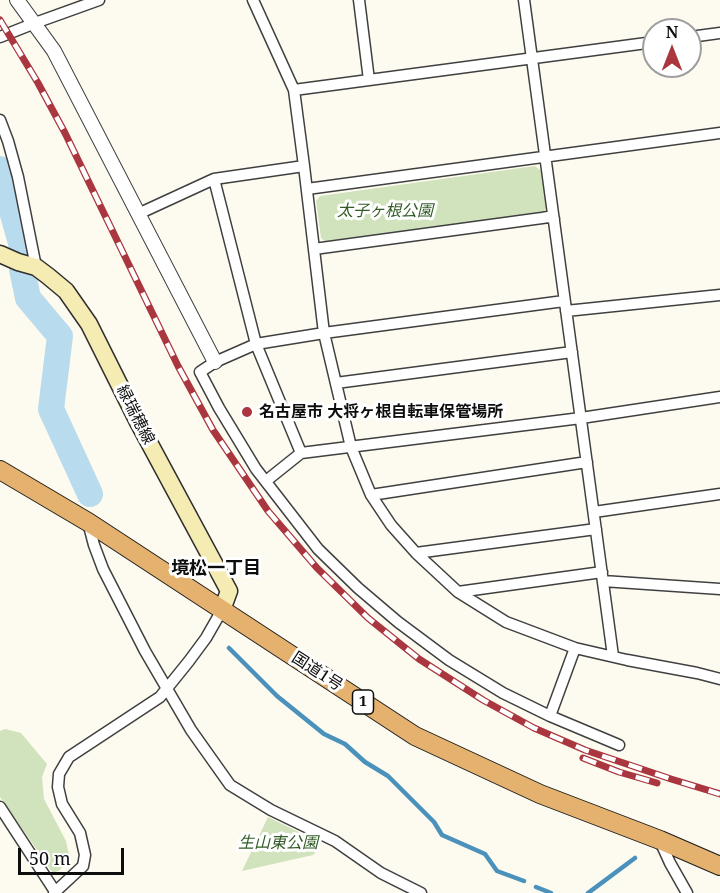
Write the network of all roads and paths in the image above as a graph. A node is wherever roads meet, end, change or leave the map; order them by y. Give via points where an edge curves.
1 (17, 0) edge
2 (99, 0) edge
3 (253, 0) edge
4 (359, 0) edge
5 (524, 0) edge
6 (35, 23) junction
7 (720, 33) edge
8 (702, 35) edge
9 (0, 37) edge
10 (642, 44) edge
11 (532, 58) junction
12 (369, 80) junction
13 (294, 90) junction
14 (0, 120) edge
15 (720, 133) edge
16 (545, 157) junction
17 (304, 166) junction
18 (214, 179) junction
19 (307, 189) junction
20 (138, 213) junction
21 (554, 219) junction
22 (314, 249) junction
23 (0, 254) edge
24 (27, 265) junction
25 (720, 295) edge
26 (565, 306) junction
27 (324, 333) junction
28 (256, 344) junction
29 (572, 352) junction
30 (215, 362) junction
31 (336, 383) junction
32 (720, 397) edge
33 (581, 418) junction
34 (351, 447) junction
35 (301, 453) junction
36 (587, 462) junction
37 (0, 470) edge
38 (266, 481) junction
39 (720, 494) edge
40 (371, 495) junction
41 (594, 512) junction
42 (88, 522) junction
43 (596, 529) junction
44 (416, 553) junction
45 (602, 577) junction
46 (720, 589) edge
47 (458, 592) junction
48 (222, 610) junction
49 (575, 648) junction
50 (613, 656) junction
51 (720, 679) edge
52 (167, 689) junction
53 (550, 716) junction
54 (620, 745) dead end
55 (0, 807) edge
56 (660, 840) junction
57 (720, 866) edge
58 (55, 893) edge
59 (421, 893) edge
60 (687, 893) edge

1 - 6 street
2 - 6 street
3 - 13 street
4 - 12 street
5 - 11 street
6 - 9 street
6 - 20 street via 54,51
7 - 8 street
10 - 11 street
11 - 12 street
11 - 16 street
12 - 13 street
13 - 17 street
14 - 24 street via 18,177
15 - 16 street
16 - 19 street
16 - 21 street
17 - 18 street
17 - 19 street
18 - 20 street
18 - 28 street
19 - 22 street
20 - 30 street
21 - 22 street
21 - 26 street
22 - 27 street
23 - 24 main road, 緑瑞穂線
24 - 48 main road, 緑瑞穂線 via 66,291 89,324 229,591
25 - 26 street
26 - 27 street
26 - 29 street
27 - 28 street
27 - 31 street
28 - 30 street
28 - 35 street
29 - 31 street
29 - 33 street
30 - 38 street via 200,372
31 - 34 street
32 - 33 street
33 - 34 street
33 - 36 street
34 - 35 street
34 - 40 street
35 - 38 street
36 - 40 street
36 - 41 street
37 - 42 highway, 国道1号 / 1
38 - 53 street via 318,549 398,622 458,666
39 - 41 street
40 - 44 street
41 - 43 street
42 - 48 highway, 国道1号 / 1
42 - 52 street via 103,568
43 - 44 street
43 - 45 street
44 - 47 street
45 - 46 street
45 - 47 street
45 - 50 street
47 - 49 street via 506,622
48 - 52 street
48 - 56 highway, 国道1号 / 1 via 416,736 540,794
49 - 50 street
49 - 53 street
50 - 51 street
52 - 58 street via 69,757 59,774 62,804 80,833 85,855 83,866
52 - 59 street via 230,785
53 - 54 street
55 - 58 street
56 - 57 highway, 国道1号 / 1
56 - 60 street

